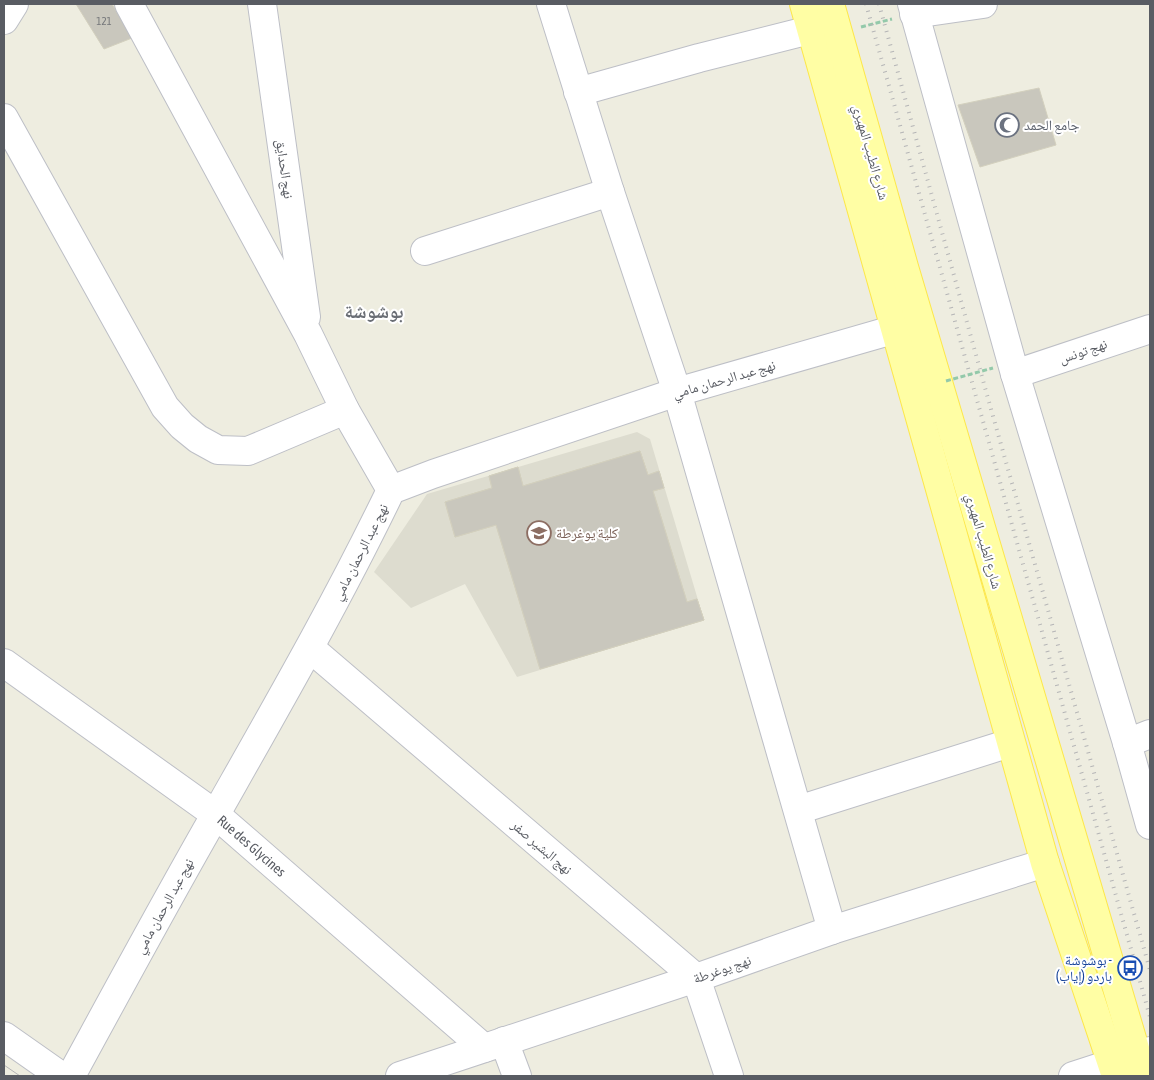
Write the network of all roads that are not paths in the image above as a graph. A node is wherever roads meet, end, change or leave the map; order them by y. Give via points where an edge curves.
1 (14, 4) edge
2 (130, 4) edge
3 (262, 4) edge
4 (551, 4) edge
5 (804, 4) edge
6 (830, 4) edge
7 (983, 4) edge
8 (913, 9) edge
9 (4, 20) edge
10 (810, 30) junction
11 (578, 92) junction
12 (4, 118) edge
13 (610, 192) junction
14 (425, 251) dead end
15 (896, 329) junction
16 (1150, 329) edge
17 (308, 334) junction
18 (1004, 371) junction
19 (677, 392) junction
20 (345, 410) junction
21 (391, 490) junction
22 (310, 648) junction
23 (4, 663) edge
24 (1139, 739) edge
25 (1010, 743) junction
26 (798, 810) junction
27 (215, 814) junction
28 (1150, 825) edge
29 (1045, 863) junction
30 (832, 930) junction
31 (696, 978) junction
32 (4, 1036) edge
33 (494, 1045) junction
34 (1132, 1064) edge
35 (61, 1076) edge
36 (71, 1076) edge
37 (400, 1076) edge
38 (517, 1076) edge
39 (729, 1076) edge
40 (1073, 1076) edge

1 - 9 street
2 - 17 street
3 - 17 street, نهج الحدايق
4 - 11 street
5 - 10 main road, شارع الطيب المهيري
6 - 34 main road, شارع الطيب المهيري
7 - 8 street
8 - 18 street
10 - 11 street
10 - 15 main road, شارع الطيب المهيري
11 - 13 street
12 - 20 street via 165,407 182,426 218,450 248,451
13 - 14 street
13 - 19 street
15 - 19 street, نهج عبد الرحمان مامي
15 - 25 main road, شارع الطيب المهيري
16 - 18 street, نهج تونس
17 - 20 street
18 - 24 street
19 - 21 street, نهج عبد الرحمان مامي
19 - 26 street
20 - 21 street
21 - 22 street, نهج عبد الرحمان مامي
22 - 27 street, نهج عبد الرحمان مامي
22 - 31 street, نهج البشير صفر
23 - 27 street, Rue des Glycines
24 - 28 street
25 - 26 street
25 - 29 main road, شارع الطيب المهيري
26 - 30 street
27 - 33 street, Rue des Glycines
27 - 36 street, نهج عبد الرحمان مامي
29 - 30 street, نهج يوغرطة
29 - 34 main road, شارع الطيب المهيري
30 - 31 street, نهج يوغرطة
31 - 33 street, نهج يوغرطة
31 - 39 street
32 - 35 street
33 - 37 street, نهج يوغرطة
33 - 38 street, Rue des Glycines
34 - 40 street

